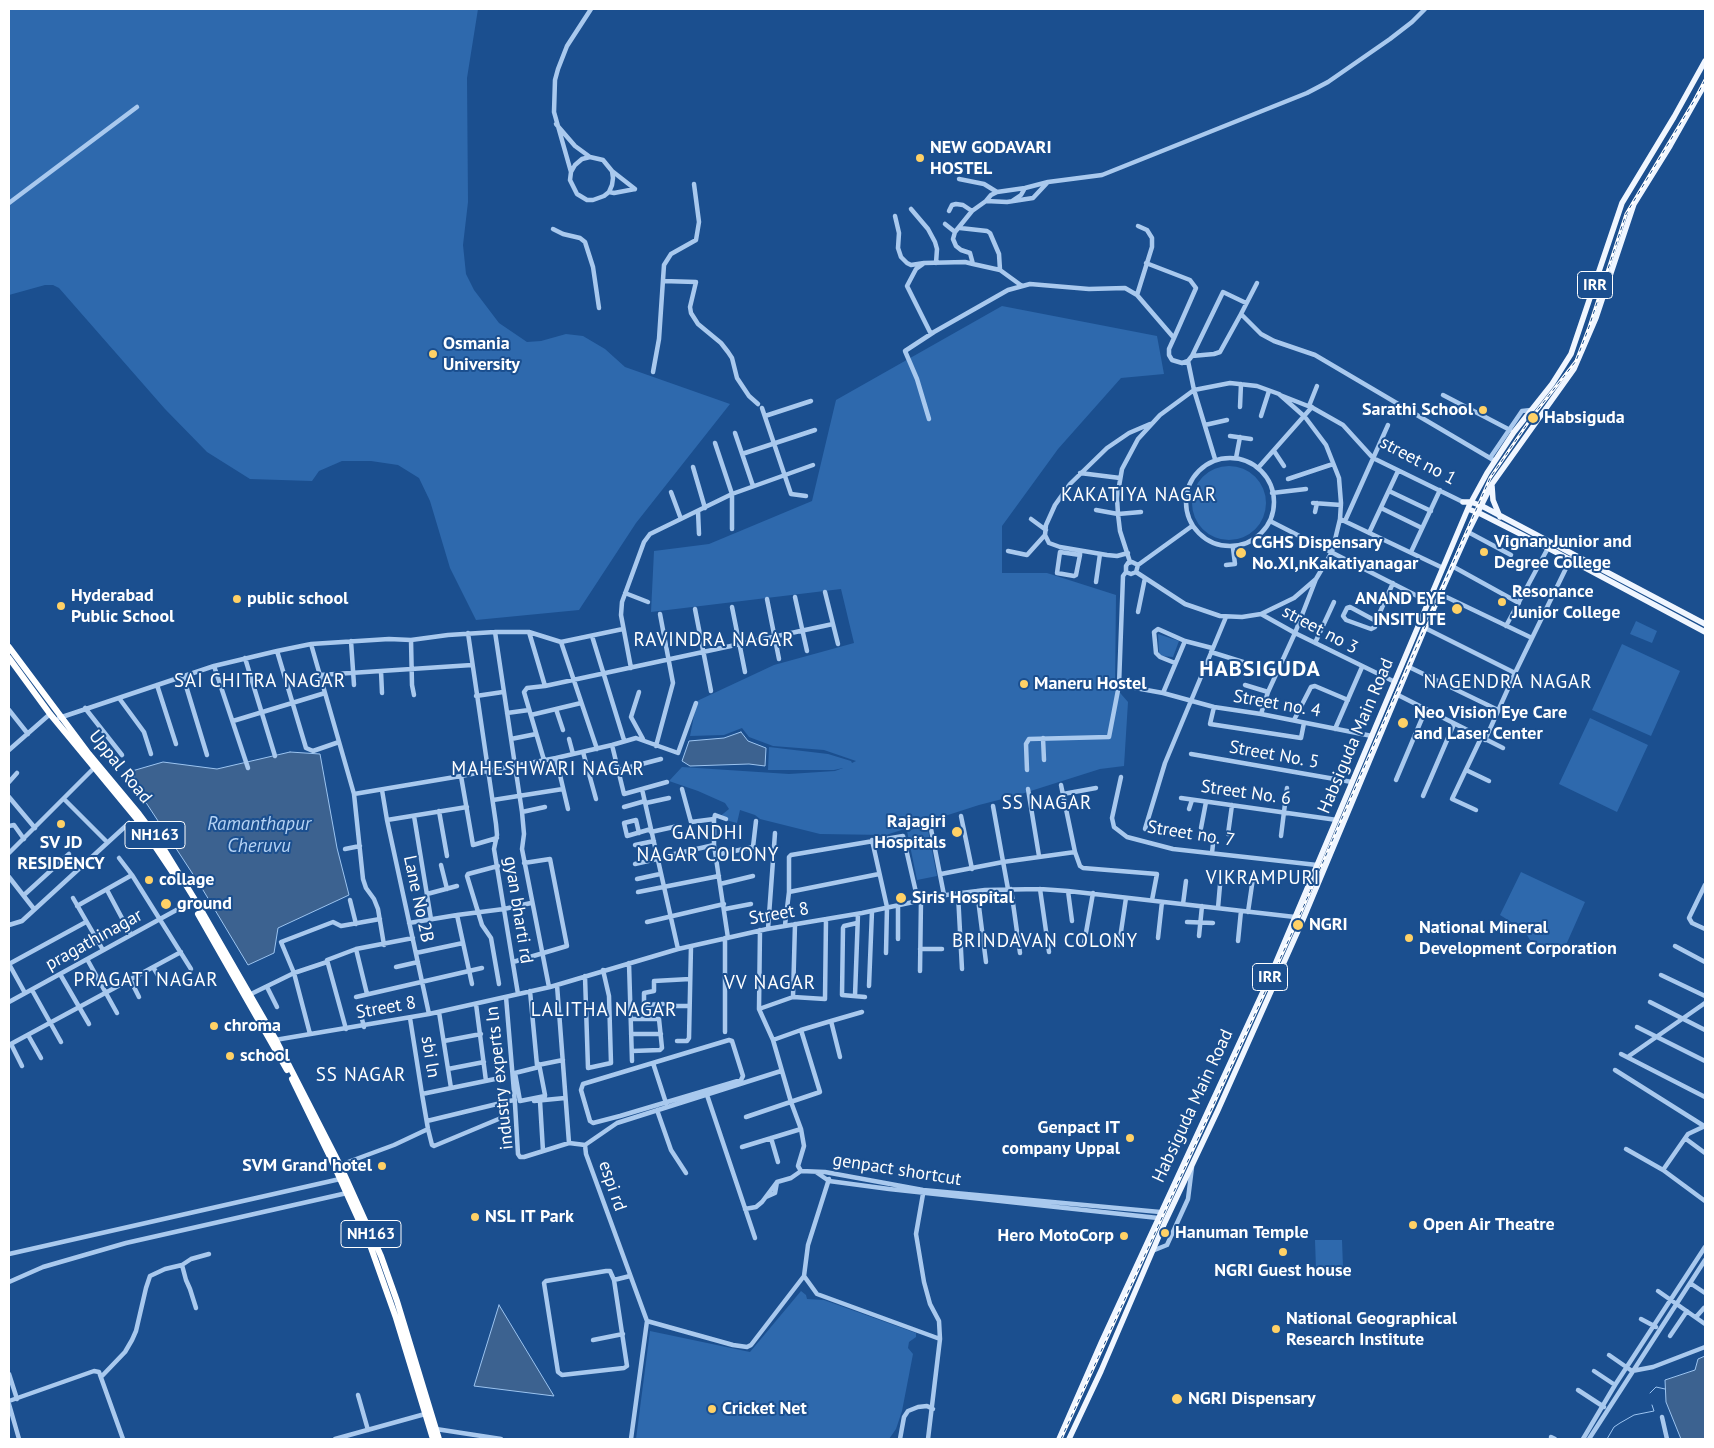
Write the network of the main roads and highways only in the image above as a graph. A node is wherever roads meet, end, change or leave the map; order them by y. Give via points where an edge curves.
1 (1705, 60) edge
2 (1703, 68) edge
3 (1705, 84) edge
4 (1620, 211) junction
5 (1630, 215) junction
6 (1492, 484) junction
7 (1471, 502) junction
8 (1482, 506) junction
9 (1468, 509) junction
10 (1479, 513) junction
11 (1500, 517) junction
12 (1492, 520) junction
13 (1469, 529) junction
14 (1571, 557) junction
15 (1705, 624) edge
16 (1705, 632) edge
17 (9, 647) edge
18 (9, 658) edge
19 (1388, 698) junction
20 (1396, 698) junction
21 (55, 717) junction
22 (144, 825) junction
23 (273, 1040) junction
24 (1210, 1105) junction
25 (1218, 1110) junction
26 (367, 1230) junction
27 (433, 1430) junction
28 (433, 1439) edge
29 (439, 1439) edge
30 (1059, 1439) edge
31 (1069, 1439) edge

1 - 2 main road, Habsiguda Main Road / IRR
2 - 4 main road, Habsiguda Main Road / IRR
3 - 5 main road, Habsiguda Main Road / IRR
4 - 5 main road
4 - 7 main road, Habsiguda Main Road / IRR via 1571,354 1493,460
5 - 6 main road, Habsiguda Main Road / IRR via 1596,318 1574,369
6 - 8 main road, Habsiguda Main Road / IRR
6 - 11 main road via 1493,500
7 - 8 main road, street no 1
7 - 9 main road, Habsiguda Main Road / IRR
7 - 9 main road, street no 1 via 1464,502
8 - 10 main road, Habsiguda Main Road / IRR
8 - 11 main road, street no 1
9 - 10 main road
9 - 19 main road, Habsiguda Main Road / IRR
10 - 12 main road
10 - 13 main road, Habsiguda Main Road / IRR
11 - 14 main road, street no 1
12 - 13 main road via 1481,520
12 - 14 main road
13 - 20 main road, Habsiguda Main Road / IRR
14 - 15 main road
14 - 16 main road
17 - 21 highway, Uppal Road / NH163
18 - 21 highway, NH163
19 - 20 main road
19 - 24 main road, Habsiguda Main Road / IRR via 1268,981
20 - 25 main road, Habsiguda Main Road / IRR via 1302,922
21 - 22 highway, NH163
21 - 22 highway, Uppal Road / NH163 via 89,754
22 - 23 highway, NH163
22 - 23 highway, Uppal Road / NH163 via 192,894 251,994
23 - 26 highway, NH163
23 - 26 highway, NH163 via 340,1165
24 - 25 main road
24 - 30 main road, Habsiguda Main Road / IRR
25 - 31 main road, Habsiguda Main Road / IRR
26 - 27 highway, NH163 via 425,1414
26 - 27 highway, NH163 via 397,1301
27 - 28 highway, NH163
27 - 29 highway, NH163

